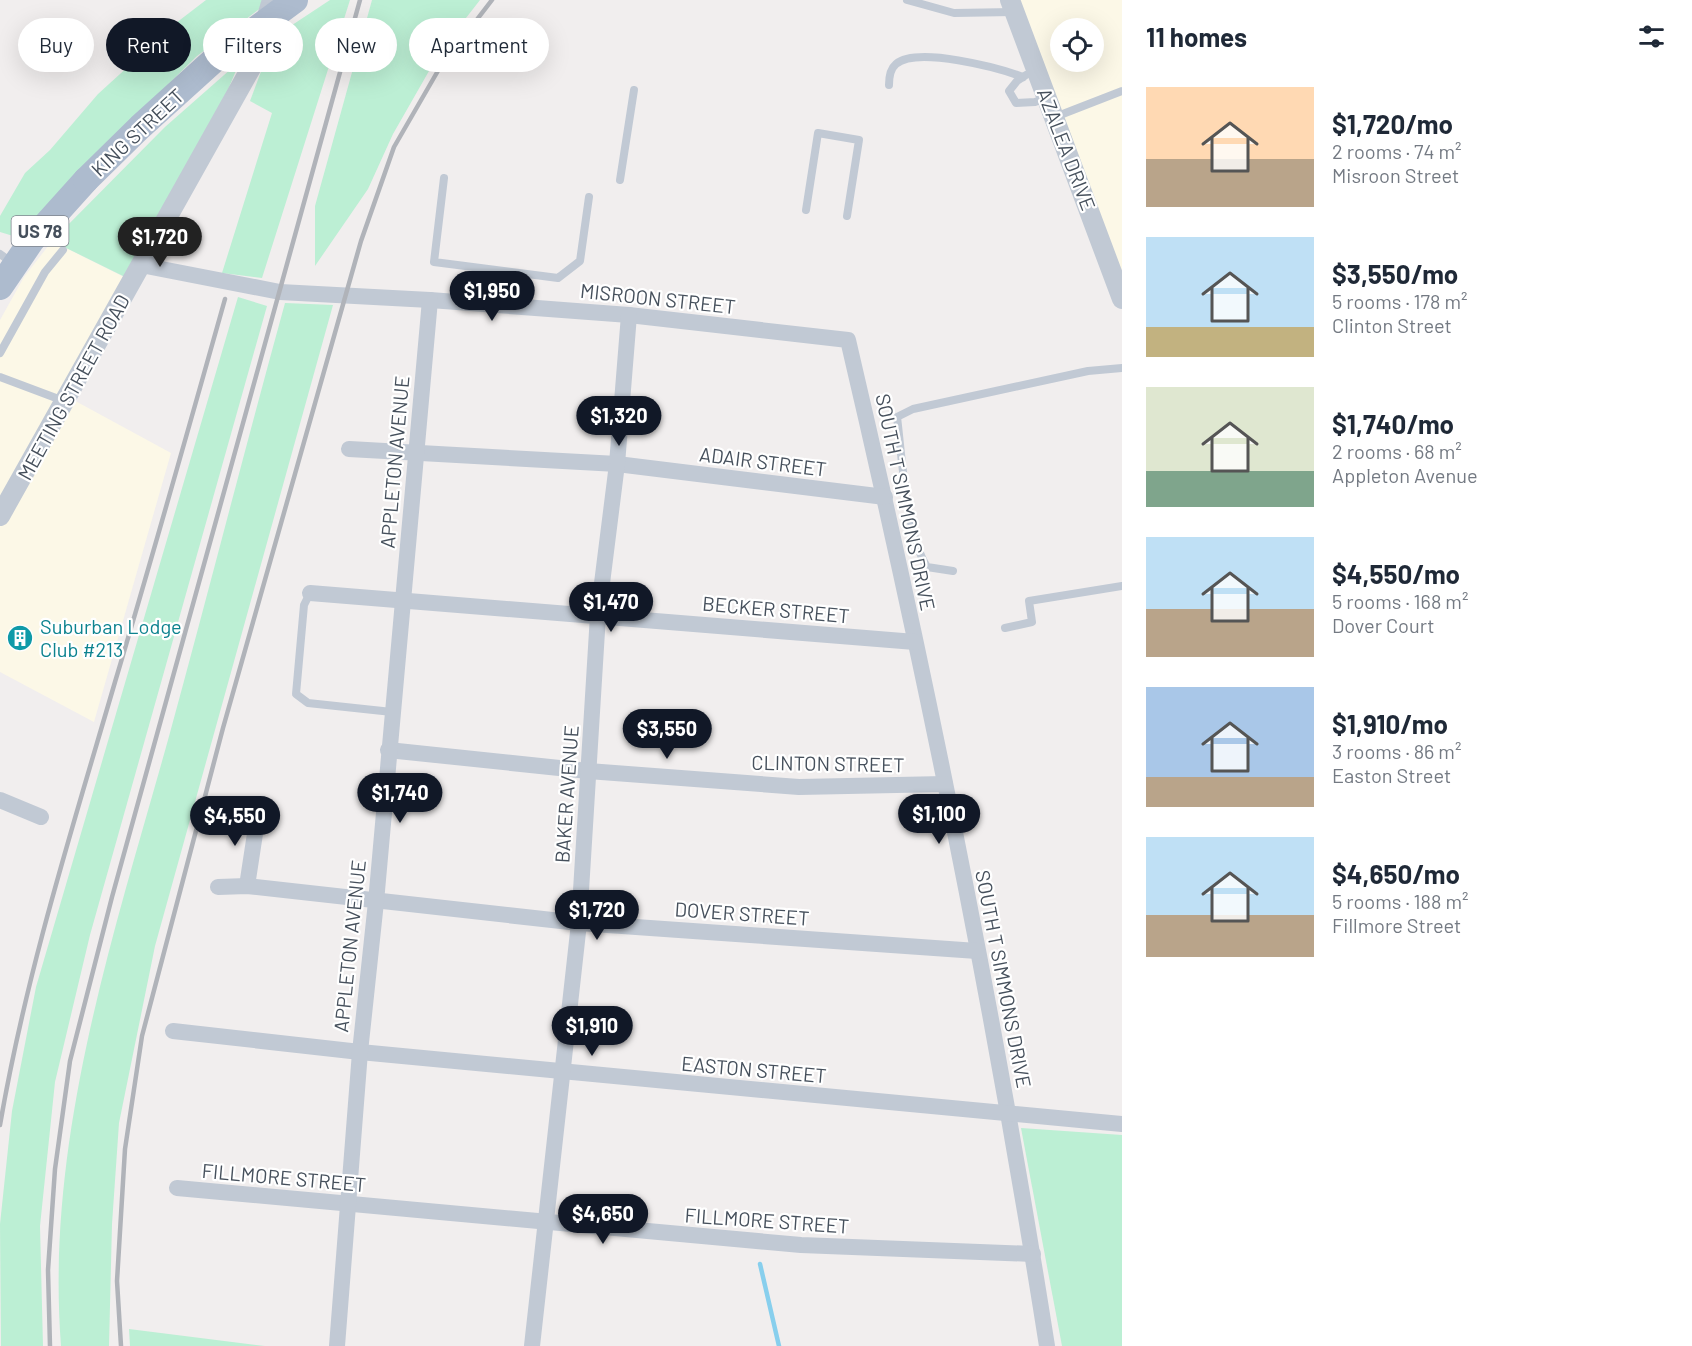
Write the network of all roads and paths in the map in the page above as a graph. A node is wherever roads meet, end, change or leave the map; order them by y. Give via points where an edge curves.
1 (272, 0) edge
2 (296, 0) edge
3 (907, 0) edge
4 (1012, 6) edge
5 (1029, 73) junction
6 (889, 86) dead end
7 (634, 90) dead end
8 (1122, 91) edge
9 (1047, 98) junction
10 (1054, 117) junction
11 (444, 178) dead end
12 (620, 180) dead end
13 (589, 197) dead end
14 (806, 210) dead end
15 (847, 216) dead end
16 (63, 249) dead end
17 (7, 259) edge
18 (141, 265) junction
19 (0, 287) edge
20 (1122, 298) edge
21 (430, 300) junction
22 (629, 315) junction
23 (848, 340) joint
24 (0, 353) edge
25 (1122, 368) edge
26 (0, 377) edge
27 (65, 402) junction
28 (349, 449) dead end
29 (417, 451) junction
30 (617, 464) junction
31 (885, 497) junction
32 (0, 516) edge
33 (953, 571) dead end
34 (1122, 586) edge
35 (310, 593) joint
36 (402, 602) junction
37 (598, 615) junction
38 (1005, 628) dead end
39 (915, 642) junction
40 (392, 712) junction
41 (388, 750) junction
42 (588, 771) junction
43 (945, 784) junction
44 (0, 800) edge
45 (258, 814) dead end
46 (41, 817) dead end
47 (218, 886) dead end
48 (247, 886) junction
49 (376, 902) junction
50 (579, 922) junction
51 (977, 951) junction
52 (173, 1031) dead end
53 (360, 1052) junction
54 (562, 1071) junction
55 (1008, 1114) junction
56 (1122, 1124) edge
57 (177, 1188) dead end
58 (347, 1204) junction
59 (544, 1222) junction
60 (1033, 1254) junction
61 (337, 1346) edge
62 (532, 1346) edge
63 (1047, 1346) edge

1 - 18 street, MEETING STREET ROAD via 251,68
2 - 17 main road, KING STREET / US 78, bridge via 214,60
3 - 4 lane via 954,13
4 - 5 street, AZALEA DRIVE
5 - 6 lane via 952,59 916,58 893,67
5 - 9 street, AZALEA DRIVE
5 - 9 lane via 1010,91 1016,103
7 - 12 lane
8 - 10 lane
9 - 10 street, AZALEA DRIVE
10 - 20 street, AZALEA DRIVE
11 - 13 lane via 434,262 558,278 580,261
14 - 15 lane via 818,133 859,140
16 - 24 lane via 45,272
17 - 19 main road, KING STREET / US 78
18 - 21 street, MISROON STREET via 280,292
18 - 27 street, MEETING STREET ROAD
21 - 22 street, MISROON STREET
21 - 29 street, APPLETON AVENUE
22 - 23 street, MISROON STREET
22 - 30 street, BAKER AVENUE
23 - 31 street, SOUTH T SIMMONS DRIVE
25 - 33 lane via 1088,371 913,409 897,417 919,555 927,567
26 - 27 lane
27 - 32 street, MEETING STREET ROAD
28 - 29 street, ADAIR STREET
29 - 30 street, ADAIR STREET
29 - 36 street, APPLETON AVENUE
30 - 31 street, ADAIR STREET
30 - 37 street, BAKER AVENUE
31 - 39 street, SOUTH T SIMMONS DRIVE
34 - 38 lane via 1029,601 1032,622
35 - 36 street, BECKER STREET
35 - 40 lane via 304,605 296,694 308,703
36 - 37 street, BECKER STREET
36 - 40 street, APPLETON AVENUE
37 - 39 street, BECKER STREET
37 - 42 street, BAKER AVENUE
39 - 43 street, SOUTH T SIMMONS DRIVE
40 - 41 street, APPLETON AVENUE
41 - 42 street, CLINTON STREET
41 - 49 street, APPLETON AVENUE
42 - 43 street, CLINTON STREET via 799,787
42 - 50 street, BAKER AVENUE
43 - 51 street, SOUTH T SIMMONS DRIVE
44 - 46 street
45 - 48 street
47 - 48 street, DOVER STREET
48 - 49 street, DOVER STREET
49 - 50 street, DOVER STREET
49 - 53 street, APPLETON AVENUE
50 - 51 street, DOVER STREET
50 - 54 street, BAKER AVENUE
51 - 55 street, SOUTH T SIMMONS DRIVE
52 - 53 street, EASTON STREET
53 - 54 street, EASTON STREET
53 - 58 street, APPLETON AVENUE
54 - 55 street, EASTON STREET
54 - 59 street, BAKER AVENUE
55 - 56 street, EASTON STREET
55 - 60 street, SOUTH T SIMMONS DRIVE
57 - 58 street, FILLMORE STREET
58 - 59 street, FILLMORE STREET
58 - 61 street, APPLETON AVENUE
59 - 60 street, FILLMORE STREET via 801,1245
59 - 62 street, BAKER AVENUE
60 - 63 street, SOUTH T SIMMONS DRIVE

